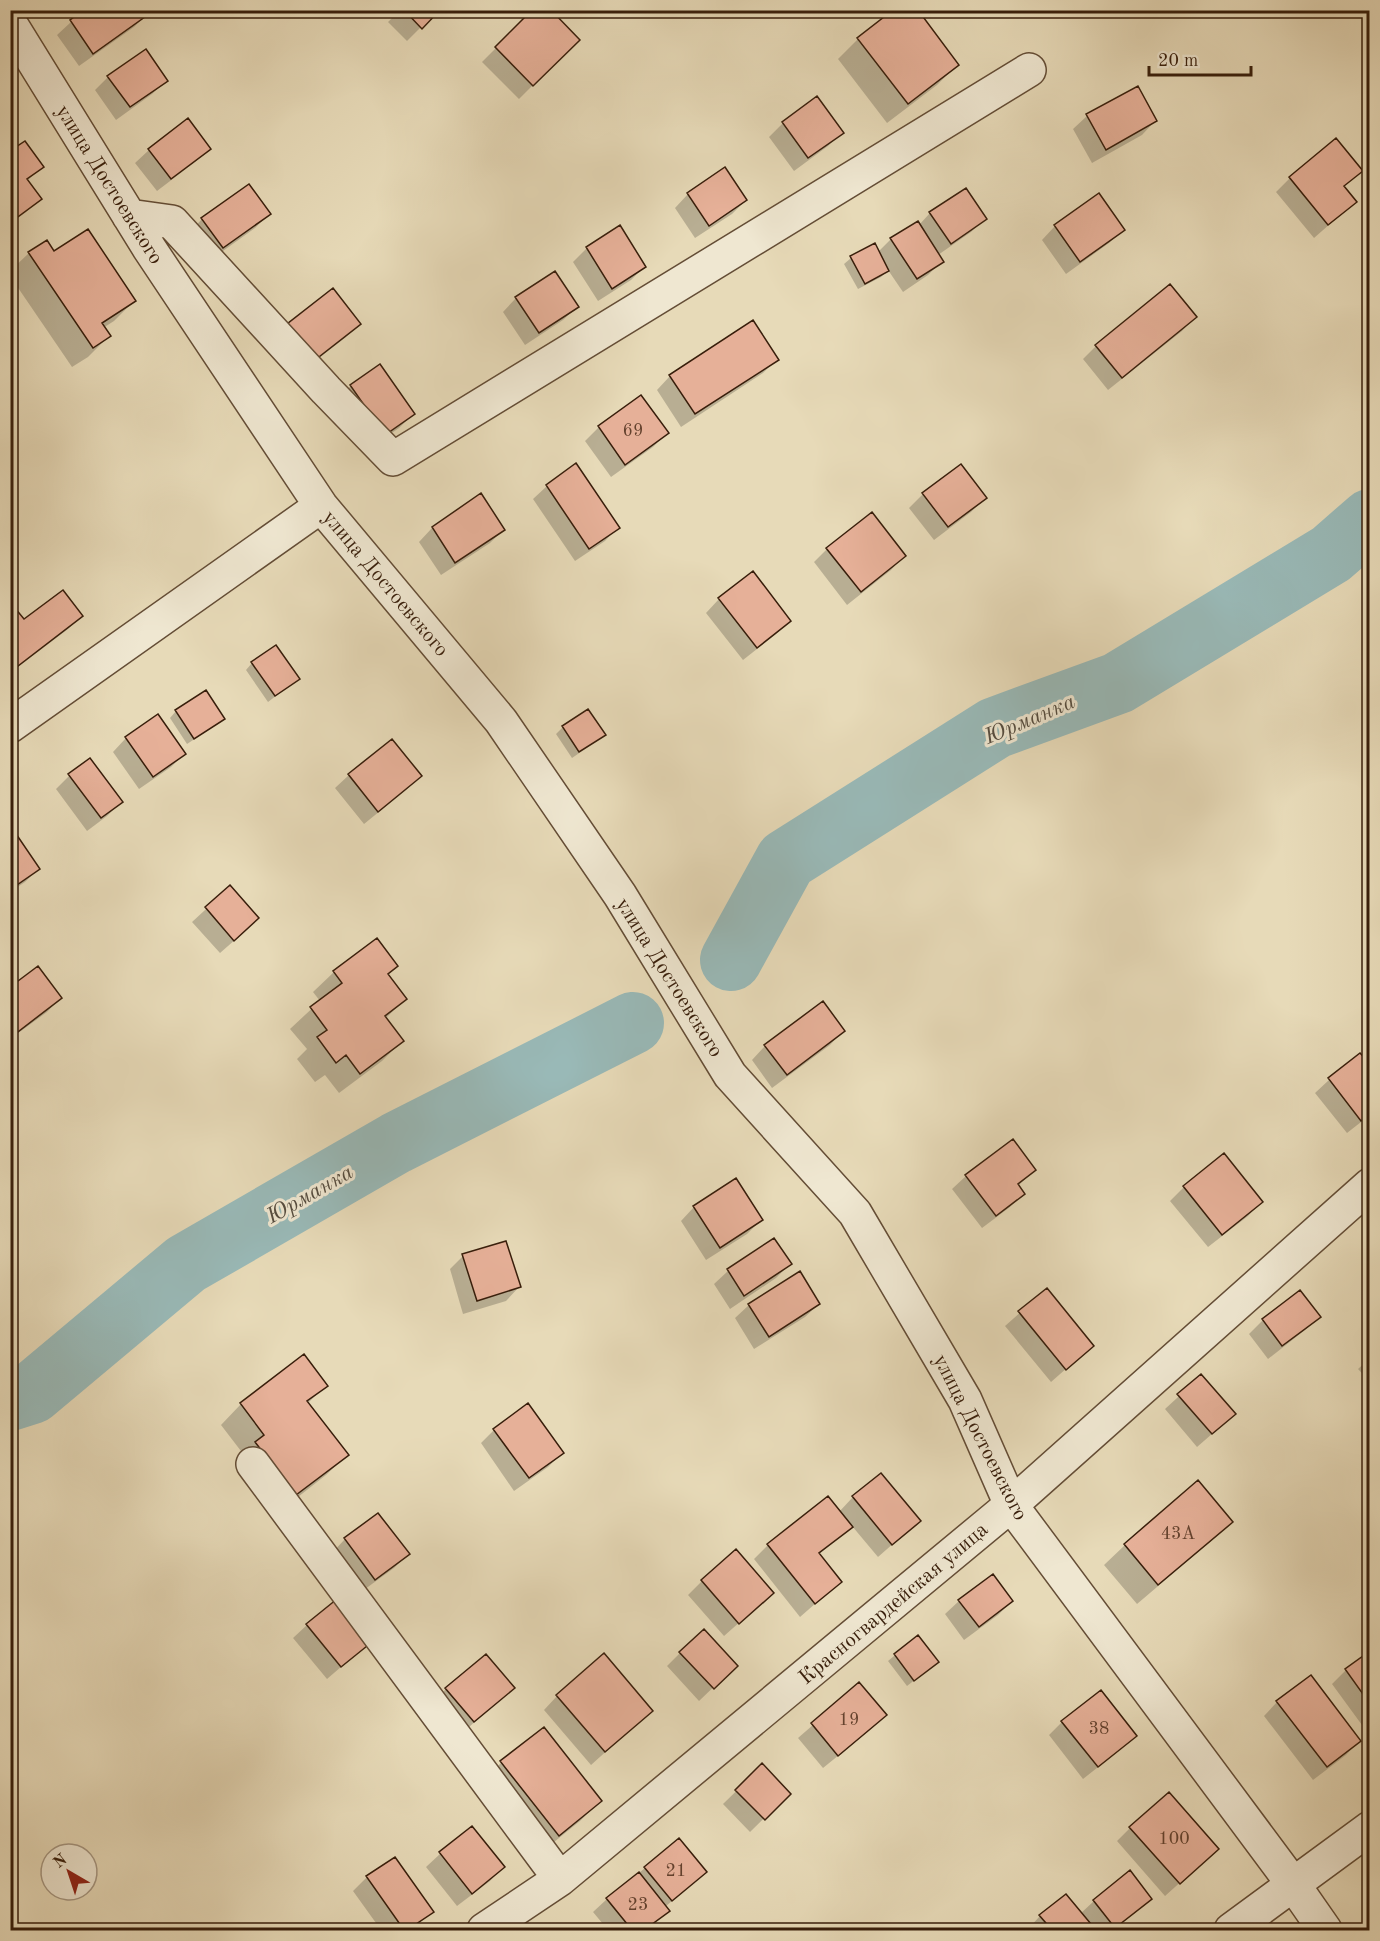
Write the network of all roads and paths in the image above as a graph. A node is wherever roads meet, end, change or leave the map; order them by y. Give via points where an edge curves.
1 (10, 23) edge
2 (1029, 70) dead end
3 (129, 216) junction
4 (321, 506) junction
5 (10, 726) edge
6 (1370, 1185) edge
7 (253, 1464) dead end
8 (1011, 1505) junction
9 (1370, 1828) edge
10 (560, 1879) junction
11 (1293, 1884) junction
12 (483, 1930) edge
13 (1231, 1930) edge
14 (1325, 1930) edge

1 - 3 street, улица Достоевского
2 - 3 street via 393,459 172,222
3 - 4 street, улица Достоевского
4 - 5 street
4 - 8 street, улица Достоевского via 501,721 620,895 730,1075 855,1213 965,1400
6 - 8 street, Красногвардейская улица
7 - 10 street
8 - 10 street, Красногвардейская улица
8 - 11 street, улица Достоевского
9 - 11 street
10 - 12 street, Красногвардейская улица
11 - 13 street
11 - 14 street, улица Достоевского

